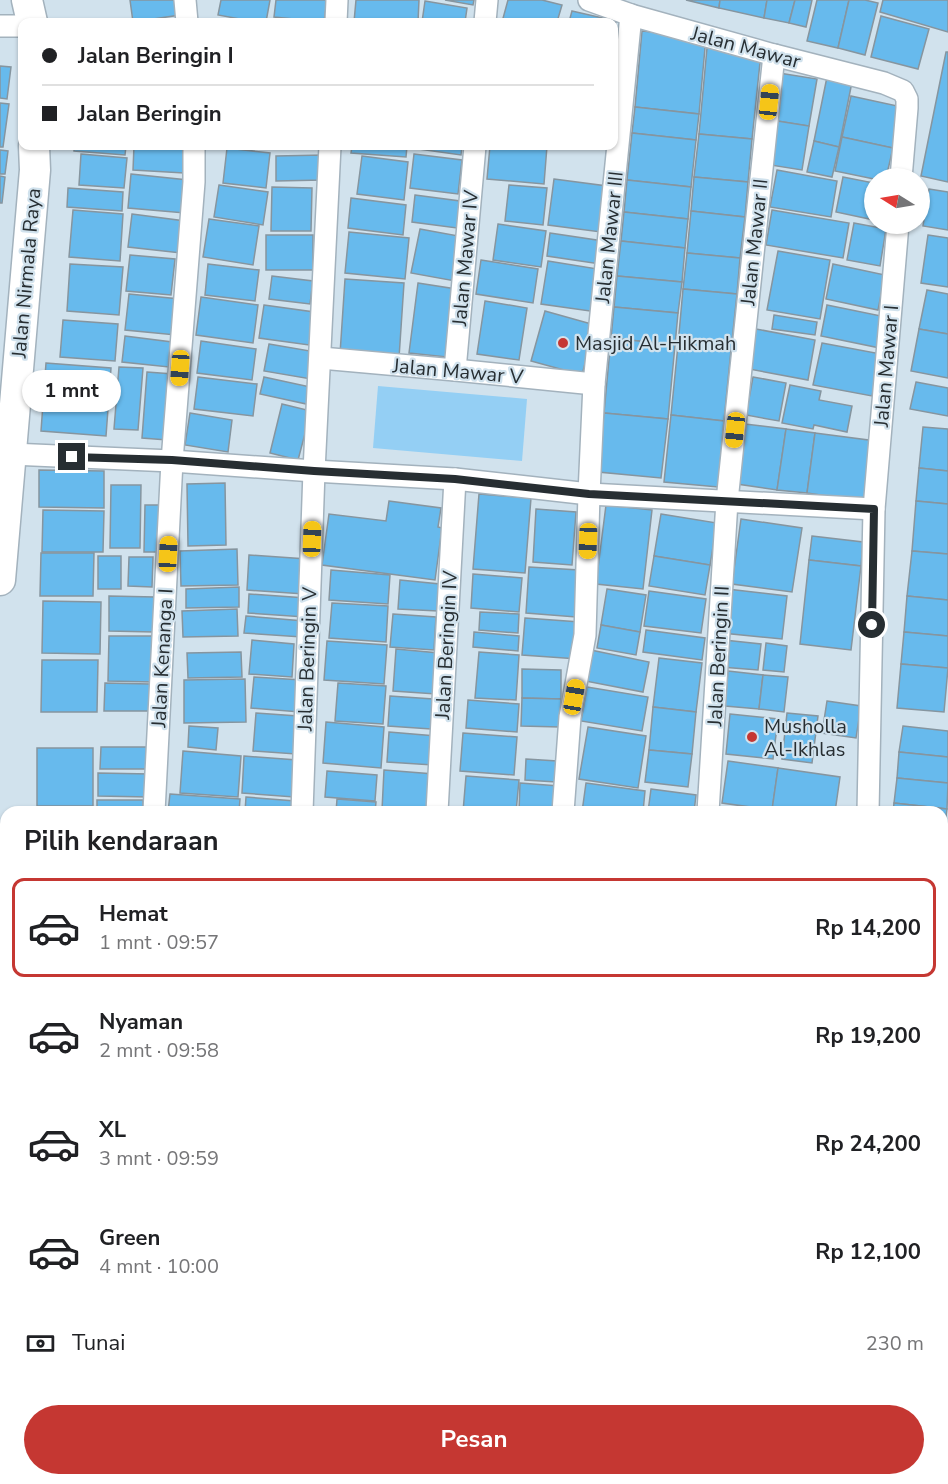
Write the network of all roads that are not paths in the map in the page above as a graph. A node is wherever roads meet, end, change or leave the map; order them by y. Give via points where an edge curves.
1 (27, 0) edge
2 (186, 0) edge
3 (337, 0) edge
4 (487, 0) edge
5 (589, 0) edge
6 (632, 15) junction
7 (31, 18) edge
8 (187, 18) edge
9 (336, 18) edge
10 (485, 18) edge
11 (0, 26) edge
12 (18, 26) edge
13 (774, 55) junction
14 (34, 150) edge
15 (194, 150) edge
16 (330, 150) edge
17 (475, 150) edge
18 (903, 168) edge
19 (897, 234) edge
20 (321, 358) junction
21 (455, 370) junction
22 (594, 384) junction
23 (10, 454) junction
24 (172, 460) junction
25 (314, 471) junction
26 (455, 479) junction
27 (589, 494) junction
28 (727, 501) junction
29 (874, 509) junction
30 (0, 580) edge
31 (154, 806) edge
32 (302, 806) edge
33 (438, 806) edge
34 (563, 806) edge
35 (708, 806) edge
36 (868, 806) edge

1 - 7 main road
2 - 8 street
3 - 9 street
4 - 10 street
5 - 6 street, Jalan Mawar
6 - 13 street, Jalan Mawar
6 - 22 street, Jalan Mawar III
11 - 12 street
13 - 18 street, Jalan Mawar via 903,91 907,108
13 - 28 street, Jalan Mawar II
14 - 23 main road, Jalan Nirmala Raya
15 - 24 street, Jalan Kenanga I
16 - 20 street
17 - 21 street, Jalan Mawar IV
19 - 29 street, Jalan Mawar I
20 - 21 street, Jalan Mawar V
20 - 25 street
21 - 22 street, Jalan Mawar V
22 - 27 street, Jalan Mawar III
23 - 24 street
23 - 30 main road, Jalan Nirmala Raya
24 - 25 street
24 - 31 street, Jalan Kenanga I
25 - 26 street
25 - 32 street, Jalan Beringin V
26 - 27 street
26 - 33 street, Jalan Beringin IV
27 - 28 street
27 - 34 street, Jalan Mawar III via 585,635 570,717
28 - 29 street
28 - 35 street, Jalan Beringin II
29 - 36 street, Jalan Mawar I

